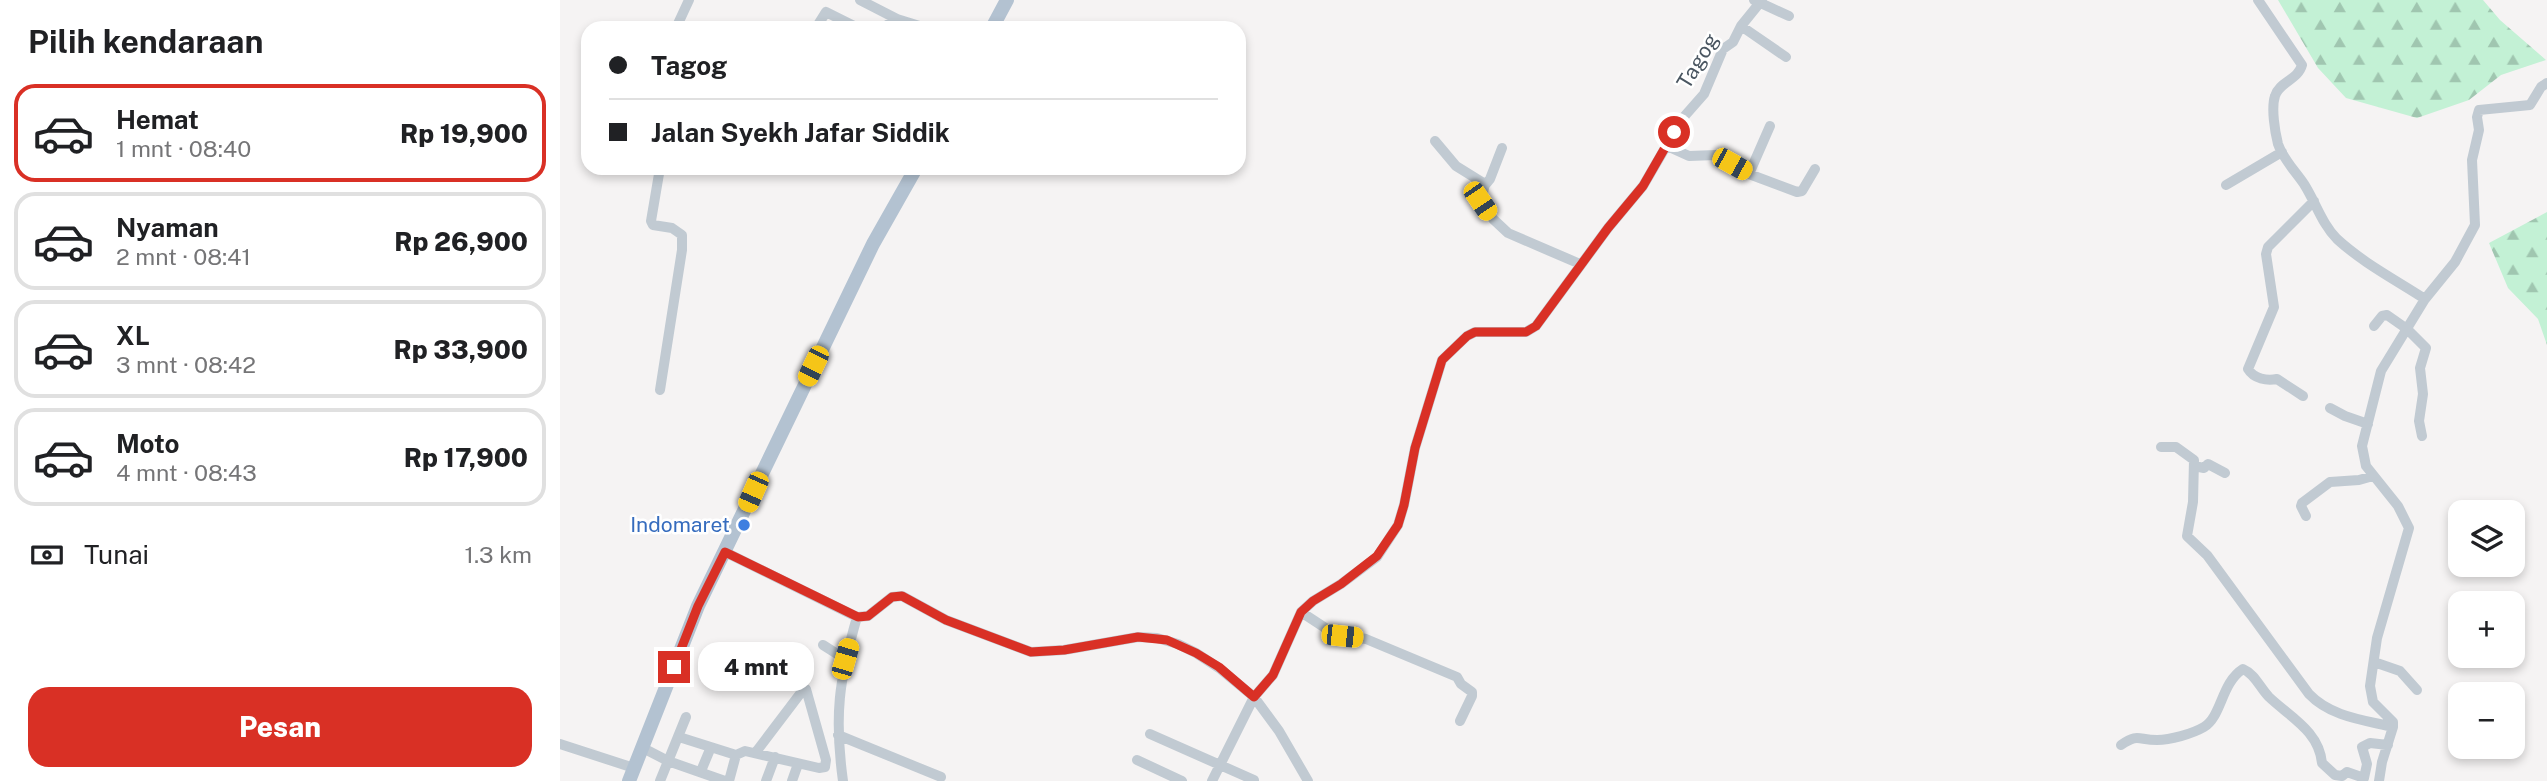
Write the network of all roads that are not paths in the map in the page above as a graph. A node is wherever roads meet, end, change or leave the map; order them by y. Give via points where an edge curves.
1 (690, 0) edge
2 (860, 0) edge
3 (2259, 0) edge
4 (1758, 1) edge
5 (1789, 16) dead end
6 (897, 19) junction
7 (680, 21) edge
8 (820, 21) edge
9 (844, 21) edge
10 (894, 21) edge
11 (903, 21) edge
12 (1741, 26) junction
13 (1786, 57) dead end
14 (2547, 83) edge
15 (1770, 127) dead end
16 (1435, 141) dead end
17 (1667, 146) junction
18 (1502, 148) dead end
19 (2282, 152) junction
20 (1815, 169) dead end
21 (1749, 174) junction
22 (659, 175) edge
23 (912, 175) edge
24 (1485, 185) junction
25 (2226, 185) dead end
26 (2314, 201) junction
27 (1580, 264) junction
28 (2425, 299) junction
29 (2374, 326) dead end
30 (2407, 329) junction
31 (660, 390) dead end
32 (2303, 396) dead end
33 (2330, 408) dead end
34 (2368, 424) junction
35 (2422, 436) dead end
36 (2161, 447) dead end
37 (2194, 466) junction
38 (2225, 473) dead end
39 (2372, 476) junction
40 (2306, 516) dead end
41 (725, 552) junction
42 (1301, 612) junction
43 (858, 617) junction
44 (823, 645) dead end
45 (845, 659) junction
46 (2375, 662) junction
47 (2417, 690) dead end
48 (1254, 697) junction
49 (686, 717) dead end
50 (1460, 721) dead end
51 (2393, 727) junction
52 (1150, 734) dead end
53 (838, 735) junction
54 (679, 737) junction
55 (560, 744) edge
56 (2388, 745) junction
57 (2121, 746) dead end
58 (641, 747) junction
59 (711, 747) junction
60 (756, 752) junction
61 (736, 755) junction
62 (775, 757) junction
63 (1137, 760) dead end
64 (668, 761) junction
65 (798, 764) junction
66 (1220, 766) junction
67 (701, 771) junction
68 (632, 775) edge
69 (941, 777) dead end
70 (1254, 780) edge
71 (660, 781) edge
72 (727, 781) edge
73 (766, 781) edge
74 (792, 781) edge
75 (843, 781) edge
76 (1182, 781) edge
77 (1212, 781) edge
78 (1308, 781) edge
79 (2379, 781) edge

1 - 7 street
2 - 6 street
3 - 19 street via 2302,65 2274,98
4 - 5 street
4 - 12 street, Tagog
6 - 10 street
6 - 11 street
8 - 9 street via 826,12
12 - 13 street
12 - 17 street, Tagog via 1733,42 1723,49 1704,94
14 - 28 street via 2530,105 2479,110 2472,160 2474,225 2455,262
15 - 21 street
16 - 24 street via 1456,166
17 - 21 street via 1689,156 1713,154
17 - 27 street, Tagog via 1643,186
18 - 24 street
19 - 25 street
19 - 26 street
20 - 21 street via 1800,192
22 - 31 street via 651,220 653,225 682,235
23 - 41 main road via 873,244
24 - 27 street via 1480,201 1501,228
26 - 28 street via 2337,239
26 - 32 street via 2267,247 2274,307 2248,369 2269,382 2277,379
27 - 42 street, Tagog via 1531,330 1475,332 1442,360 1398,525 1377,556
28 - 30 street
29 - 30 street via 2386,315
30 - 34 street via 2381,372
30 - 35 street via 2426,348 2420,368
33 - 34 street
34 - 39 street via 2362,451
36 - 37 street via 2180,449 2193,458
37 - 38 street via 2208,464
37 - 51 street via 2190,541 2211,560 2317,703 2336,713
39 - 40 street via 2330,482 2302,503
39 - 46 street via 2398,506 2409,532 2377,638
41 - 43 street
41 - 58 main road
42 - 48 street via 1273,675
42 - 50 street via 1333,633 1366,639 1457,677 1472,696
43 - 45 street
43 - 48 street via 902,596 946,620 1031,652 1138,637 1167,640 1219,667
44 - 45 street
45 - 53 street
46 - 47 street via 2400,671
46 - 51 street via 2371,695
48 - 66 street
48 - 78 street
49 - 54 street
51 - 56 street
52 - 66 street
53 - 69 street
53 - 75 street
54 - 59 street
54 - 64 street
55 - 68 street
56 - 57 street via 2362,747 2367,764 2364,778 2347,772 2335,775 2322,763 2322,751 2304,726 2243,669 2227,685 2205,726 2163,740 2136,736
56 - 79 street
58 - 64 street
58 - 68 main road
59 - 61 street
59 - 67 street
60 - 61 street
60 - 62 street
60 - 65 street via 806,689 826,764 819,768
61 - 72 street
62 - 65 street
62 - 73 street
63 - 76 street
64 - 67 street
64 - 71 street
65 - 74 street
66 - 70 street
66 - 77 street
67 - 72 street

